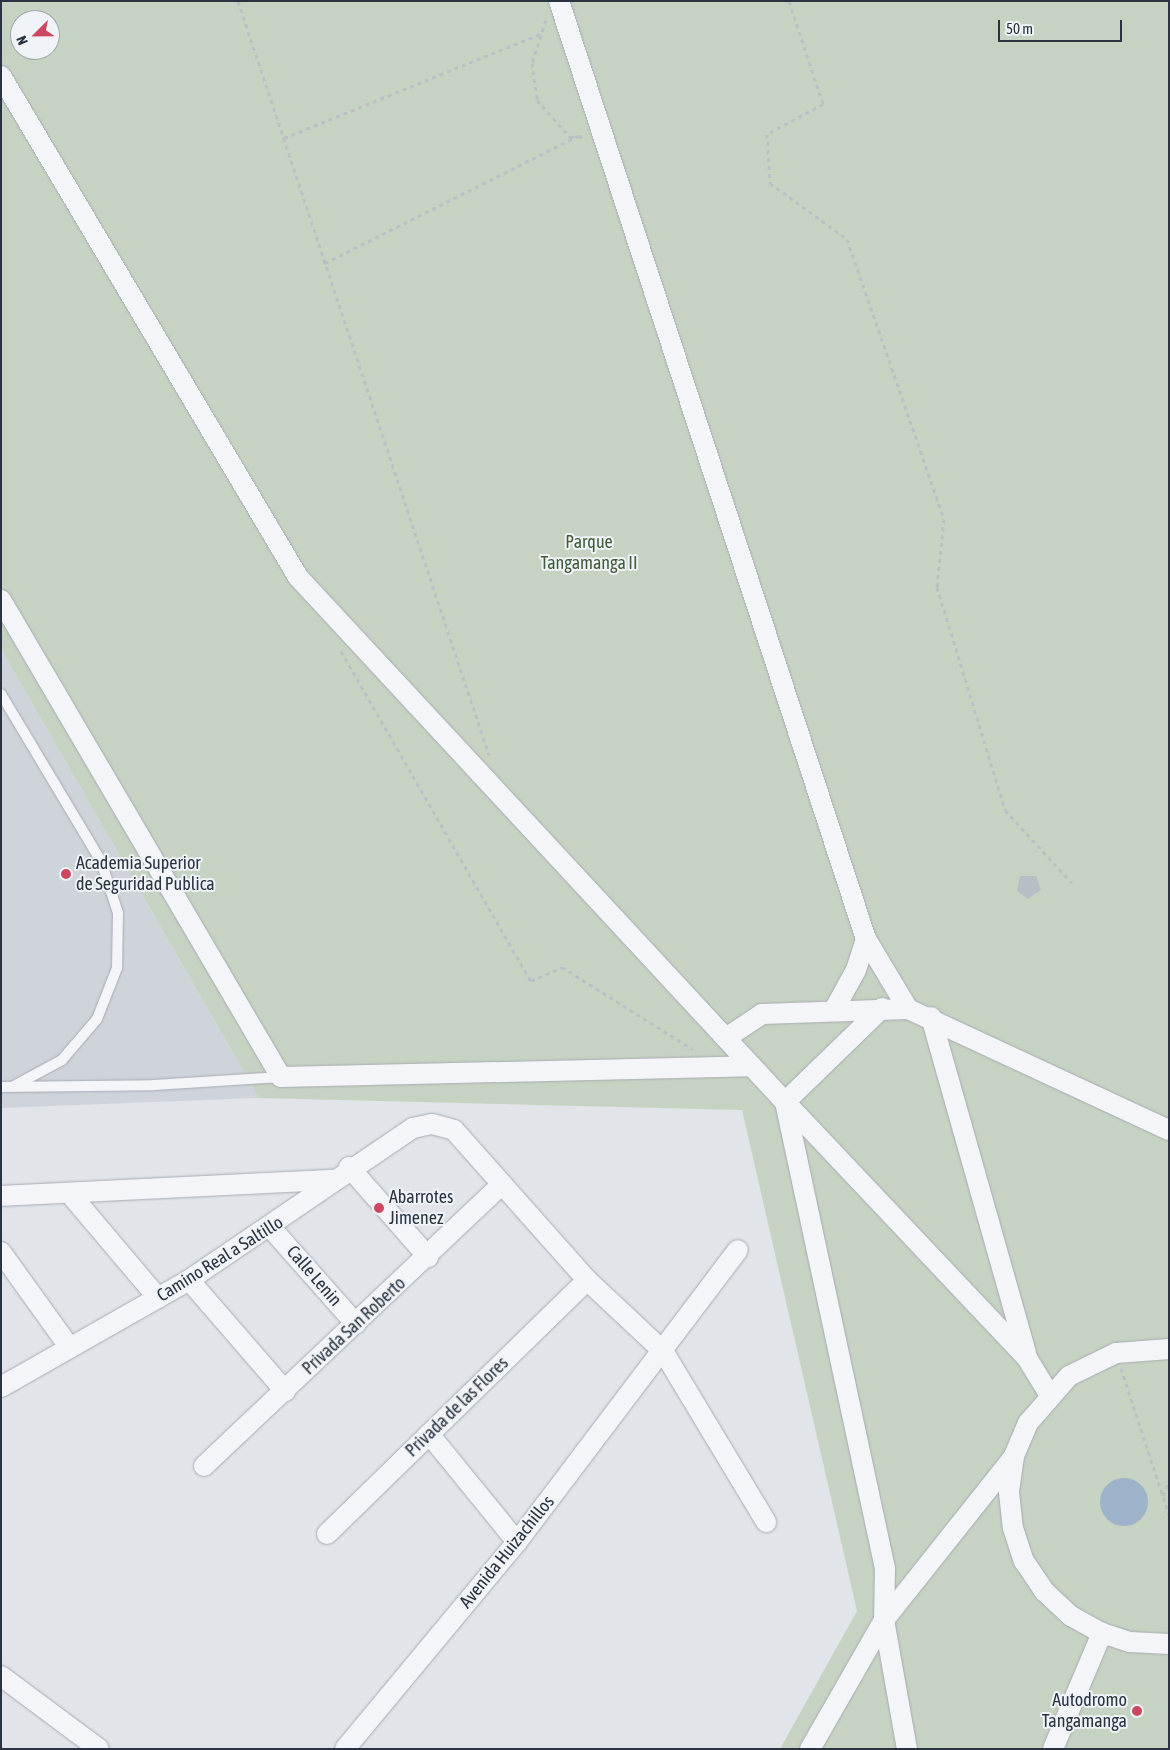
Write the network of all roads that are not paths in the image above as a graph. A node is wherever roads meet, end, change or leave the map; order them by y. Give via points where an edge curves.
1 (555, 5) edge
2 (1, 76) edge
3 (1, 600) edge
4 (1, 694) edge
5 (866, 939) junction
6 (835, 1008) junction
7 (882, 1008) junction
8 (908, 1009) junction
9 (931, 1016) junction
10 (726, 1038) junction
11 (752, 1066) junction
12 (281, 1077) junction
13 (14, 1086) junction
14 (1, 1087) edge
15 (785, 1102) junction
16 (1169, 1130) edge
17 (342, 1174) junction
18 (502, 1184) junction
19 (72, 1194) junction
20 (1, 1196) edge
21 (271, 1228) junction
22 (738, 1250) dead end
23 (1, 1252) edge
24 (428, 1257) junction
25 (190, 1280) junction
26 (587, 1280) junction
27 (158, 1298) junction
28 (356, 1324) junction
29 (70, 1348) junction
30 (1169, 1349) edge
31 (663, 1351) junction
32 (1027, 1358) junction
33 (1, 1387) edge
34 (285, 1390) junction
35 (1049, 1394) junction
36 (429, 1434) junction
37 (1014, 1456) junction
38 (204, 1466) dead end
39 (766, 1522) dead end
40 (327, 1534) dead end
41 (517, 1542) junction
42 (884, 1620) junction
43 (1102, 1633) junction
44 (1169, 1644) edge
45 (1, 1676) edge
46 (99, 1749) edge
47 (345, 1749) edge
48 (810, 1749) edge
49 (907, 1749) edge
50 (1053, 1749) edge

1 - 5 street via 604,136
2 - 10 street via 298,577
3 - 12 street
4 - 13 lane via 101,861 118,913 116,968 97,1018 62,1060
5 - 6 street via 856,970
5 - 8 street
6 - 7 street
6 - 10 street via 762,1014
7 - 8 street
7 - 15 street
8 - 9 street
9 - 16 street
9 - 32 street
10 - 11 street
11 - 12 street
11 - 15 street
12 - 13 lane via 154,1085
13 - 14 lane
15 - 32 street
15 - 42 street via 885,1568
17 - 18 street, Camino Real a Saltillo via 413,1128 432,1124 454,1130
17 - 19 street
17 - 21 street, Camino Real a Saltillo
17 - 24 street
18 - 24 street, Privada San Roberto
18 - 26 street
19 - 20 street
19 - 27 street
21 - 25 street, Camino Real a Saltillo
21 - 28 street, Calle Lenin
22 - 31 street, Avenida Huizachillos
23 - 29 street
24 - 28 street, Privada San Roberto
25 - 27 street, Camino Real a Saltillo
25 - 34 street
26 - 31 street
26 - 36 street, Privada de las Flores
27 - 29 street, Camino Real a Saltillo
28 - 34 street, Privada San Roberto
29 - 33 street, Camino Real a Saltillo
30 - 35 street via 1116,1353 1084,1367
31 - 39 street
31 - 41 street, Avenida Huizachillos
32 - 35 street
34 - 38 street, Privada San Roberto
35 - 37 street via 1028,1423
36 - 40 street, Privada de las Flores
36 - 41 street
37 - 42 street
37 - 43 street via 1009,1492 1013,1528 1024,1561 1044,1592 1070,1616
41 - 47 street, Avenida Huizachillos
42 - 48 street
42 - 49 street
43 - 44 street via 1130,1642
43 - 50 street
45 - 46 street

